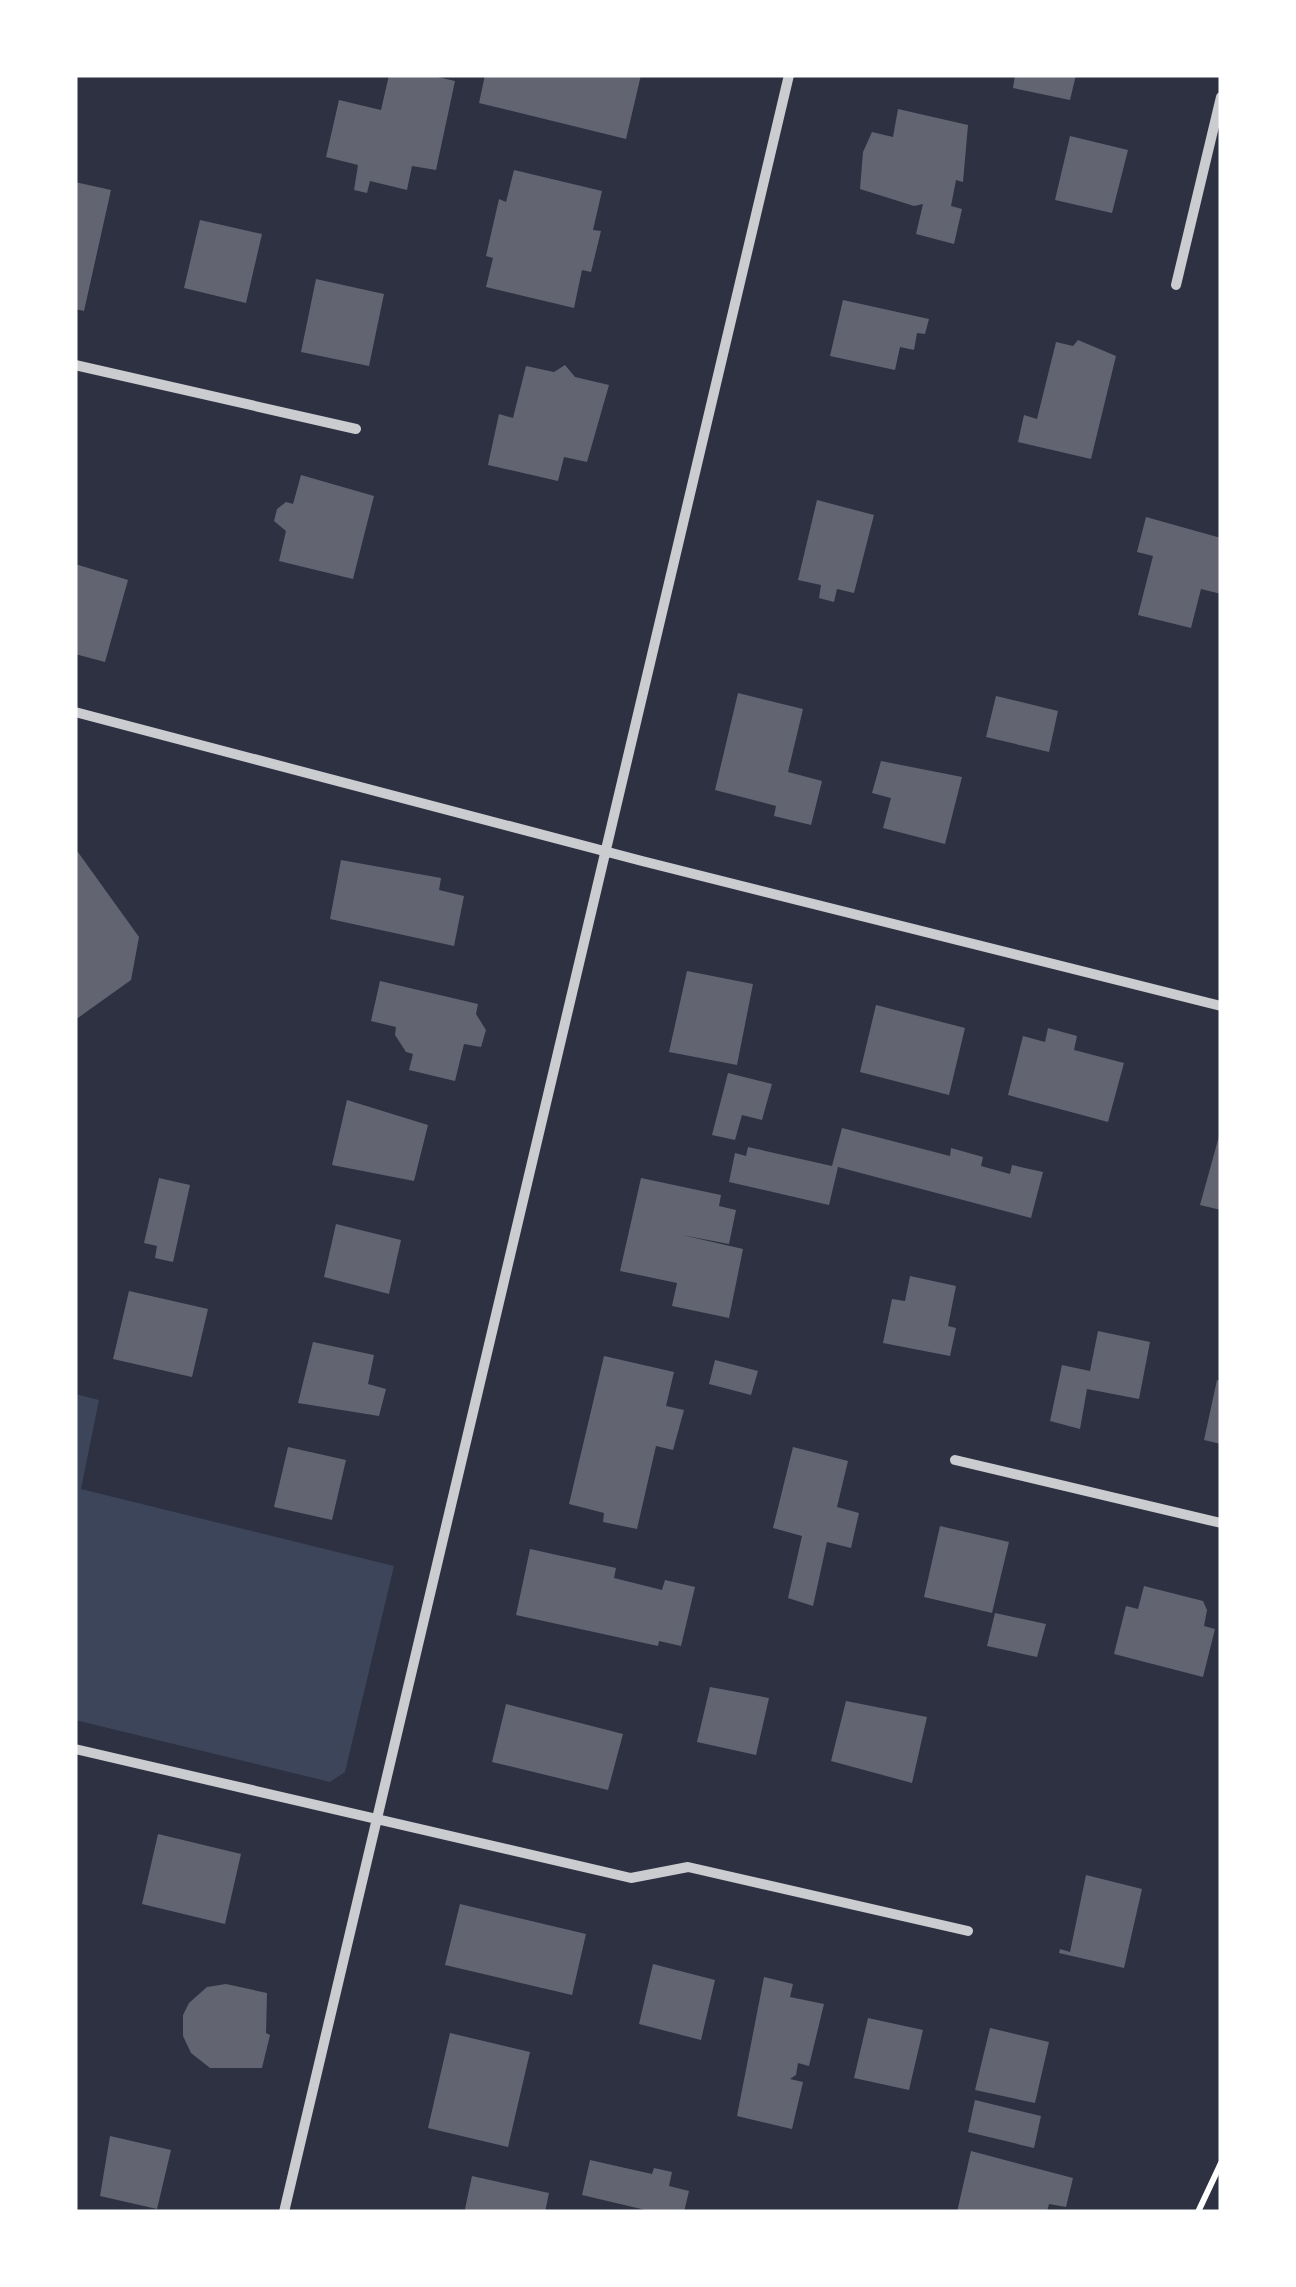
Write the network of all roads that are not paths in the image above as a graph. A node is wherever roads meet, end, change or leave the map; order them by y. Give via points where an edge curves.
1 (789, 75) edge
2 (1221, 98) edge
3 (1176, 284) dead end
4 (75, 365) edge
5 (356, 428) dead end
6 (75, 712) edge
7 (605, 850) junction
8 (1221, 1006) edge
9 (954, 1460) dead end
10 (1221, 1523) edge
11 (75, 1749) edge
12 (378, 1822) junction
13 (968, 1931) dead end
14 (284, 2212) edge

1 - 7 street
2 - 3 street
4 - 5 street
6 - 7 street
7 - 8 street
7 - 12 street
9 - 10 street
11 - 12 street
12 - 13 street via 631,1878 688,1867
12 - 14 street

